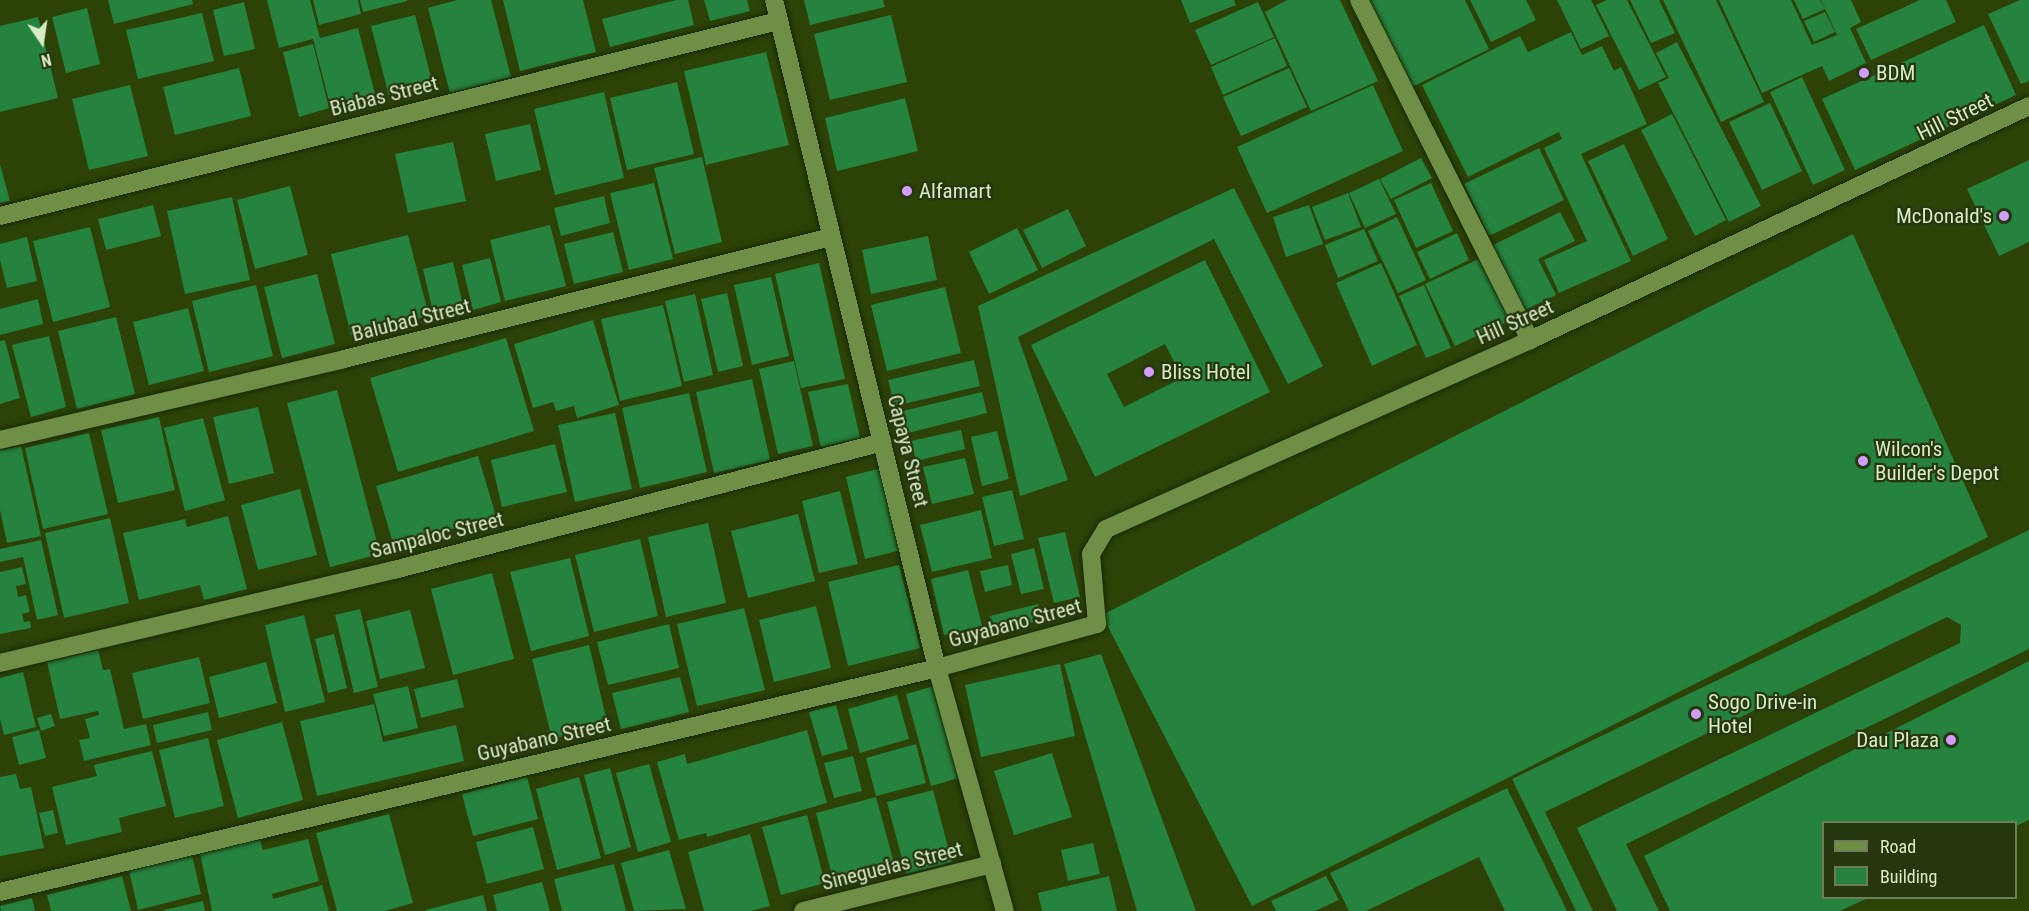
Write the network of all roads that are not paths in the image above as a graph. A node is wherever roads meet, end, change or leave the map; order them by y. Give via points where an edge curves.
1 (774, 0) edge
2 (1359, 0) edge
3 (778, 21) junction
4 (2029, 106) edge
5 (0, 216) edge
6 (831, 237) junction
7 (1530, 340) junction
8 (0, 440) edge
9 (883, 442) junction
10 (1097, 624) joint
11 (0, 663) edge
12 (937, 668) junction
13 (992, 864) junction
14 (0, 892) edge
15 (803, 911) edge
16 (1005, 911) edge

1 - 3 street, Capaya Street
2 - 7 street
3 - 5 street, Biabas Street
3 - 6 street, Capaya Street
4 - 7 street, Hill Street
6 - 8 street, Balubad Street
6 - 9 street, Capaya Street
7 - 10 street, Hill Street via 1106,529 1090,554
9 - 11 street, Sampaloc Street via 406,567
9 - 12 street, Capaya Street
10 - 12 street, Guyabano Street
12 - 13 street, Capaya Street
12 - 14 street, Guyabano Street
13 - 15 street, Sineguelas Street
13 - 16 street, Capaya Street

